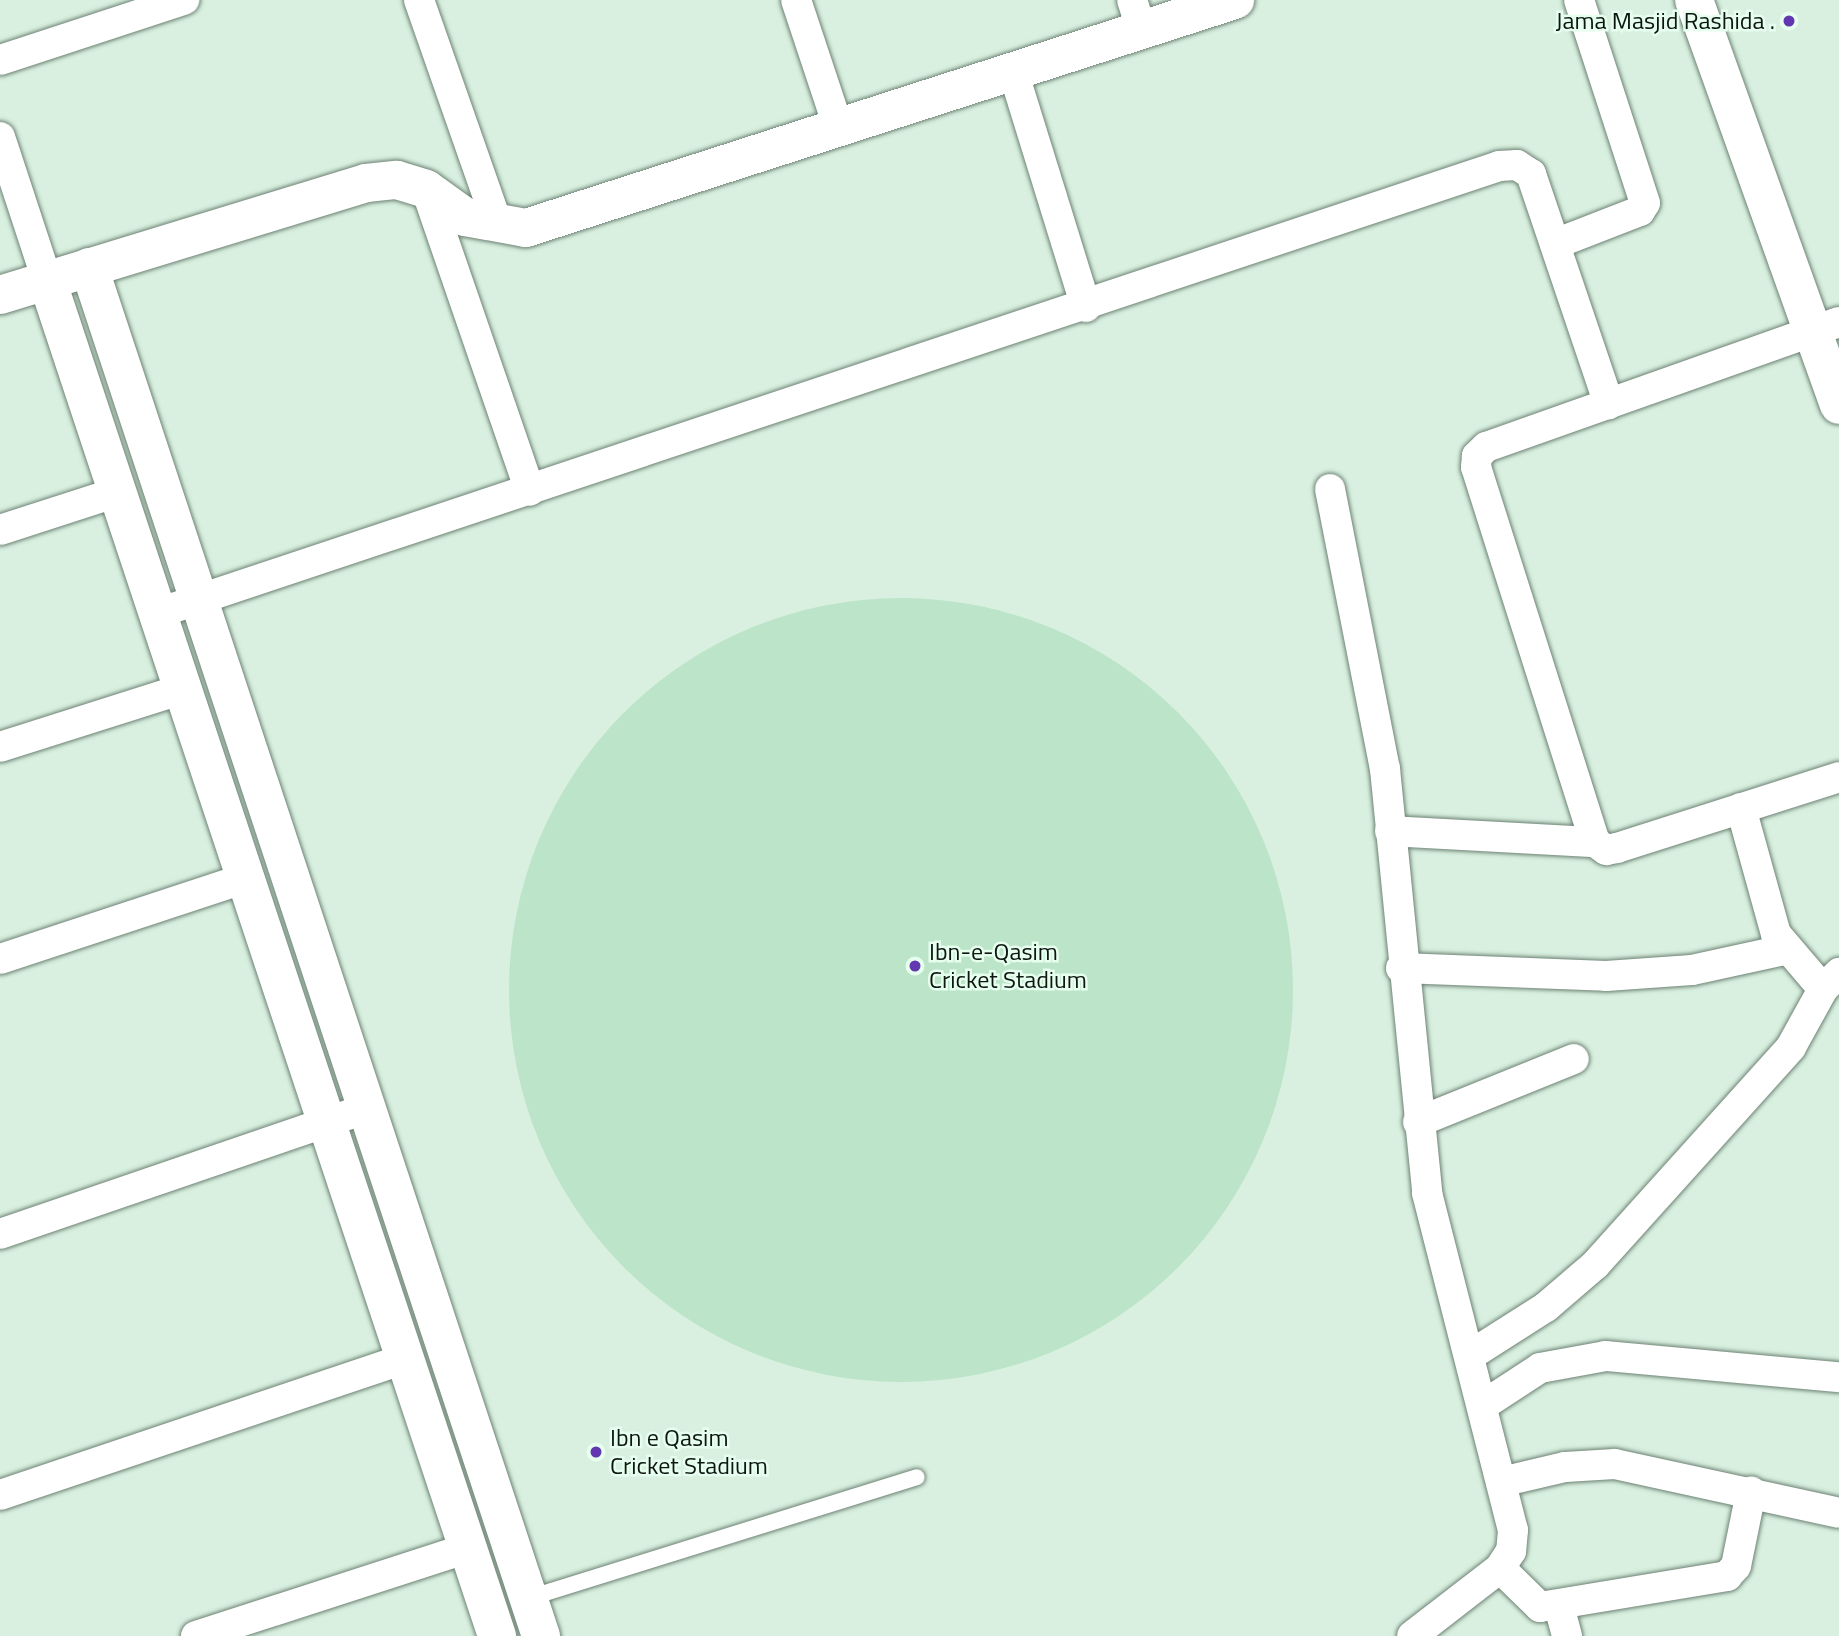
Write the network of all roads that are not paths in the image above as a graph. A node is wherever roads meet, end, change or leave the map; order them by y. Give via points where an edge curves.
1 (184, 0) edge
2 (796, 0) edge
3 (1235, 0) edge
4 (1579, 0) edge
5 (1694, 0) edge
6 (427, 2) edge
7 (1137, 14) edge
8 (0, 60) edge
9 (1013, 71) junction
10 (839, 129) junction
11 (0, 137) edge
12 (426, 189) junction
13 (498, 226) junction
14 (1555, 244) junction
15 (89, 267) junction
16 (47, 280) junction
17 (0, 295) edge
18 (1086, 307) junction
19 (1826, 326) edge
20 (1609, 404) junction
21 (1839, 405) edge
22 (1330, 489) dead end
23 (530, 491) junction
24 (118, 492) junction
25 (0, 530) edge
26 (201, 599) junction
27 (158, 613) junction
28 (183, 689) junction
29 (0, 747) edge
30 (1839, 777) edge
31 (1741, 808) junction
32 (1390, 831) junction
33 (1595, 842) junction
34 (247, 878) junction
35 (1784, 950) junction
36 (0, 960) edge
37 (1401, 968) junction
38 (1831, 981) edge
39 (1574, 1059) dead end
40 (368, 1108) junction
41 (328, 1122) junction
42 (1418, 1122) junction
43 (0, 1234) edge
44 (1469, 1356) junction
45 (406, 1358) junction
46 (1839, 1377) edge
47 (1482, 1406) junction
48 (917, 1477) dead end
49 (1501, 1482) junction
50 (1751, 1493) junction
51 (0, 1495) edge
52 (1839, 1513) edge
53 (468, 1548) junction
54 (1500, 1568) junction
55 (529, 1598) junction
56 (1559, 1606) junction
57 (196, 1636) edge
58 (497, 1636) edge
59 (541, 1636) edge
60 (1412, 1636) edge
61 (1567, 1636) edge

1 - 8 street
2 - 10 street
3 - 7 street
4 - 14 street via 1645,203 1640,211
5 - 19 street
6 - 13 street
7 - 9 street
9 - 10 street
9 - 18 street
10 - 13 street via 526,228
11 - 16 street
12 - 13 street via 465,217
12 - 15 street via 397,180 366,183
12 - 23 street
14 - 18 street via 1531,174 1517,165 1499,166
14 - 20 street
15 - 16 street
15 - 26 street
16 - 17 street
16 - 24 street
18 - 23 street
19 - 20 street
19 - 21 street
20 - 33 street via 1486,447 1477,456
22 - 32 street via 1385,769
23 - 26 street
24 - 25 street
24 - 27 street
26 - 27 street
26 - 40 street
27 - 28 street
28 - 29 street
28 - 34 street
30 - 31 street
31 - 33 street via 1617,848 1606,850
31 - 35 street via 1766,910
32 - 33 street
32 - 37 street
34 - 36 street
34 - 41 street
35 - 37 street via 1692,970 1606,976
35 - 38 street
37 - 42 street
38 - 44 street via 1791,1046 1595,1265 1546,1307
39 - 42 street
40 - 41 street
40 - 55 street
41 - 43 street
41 - 45 street
42 - 44 street via 1427,1193
44 - 47 street
45 - 51 street
45 - 53 street
46 - 47 street via 1606,1356 1540,1368
47 - 49 street
48 - 55 lane
49 - 50 street via 1565,1467 1615,1464
49 - 54 street via 1513,1530 1511,1551
50 - 52 street
50 - 56 street via 1736,1566 1727,1576
53 - 57 street
53 - 58 street
54 - 56 street via 1530,1602
54 - 60 street
55 - 59 street
56 - 61 street

